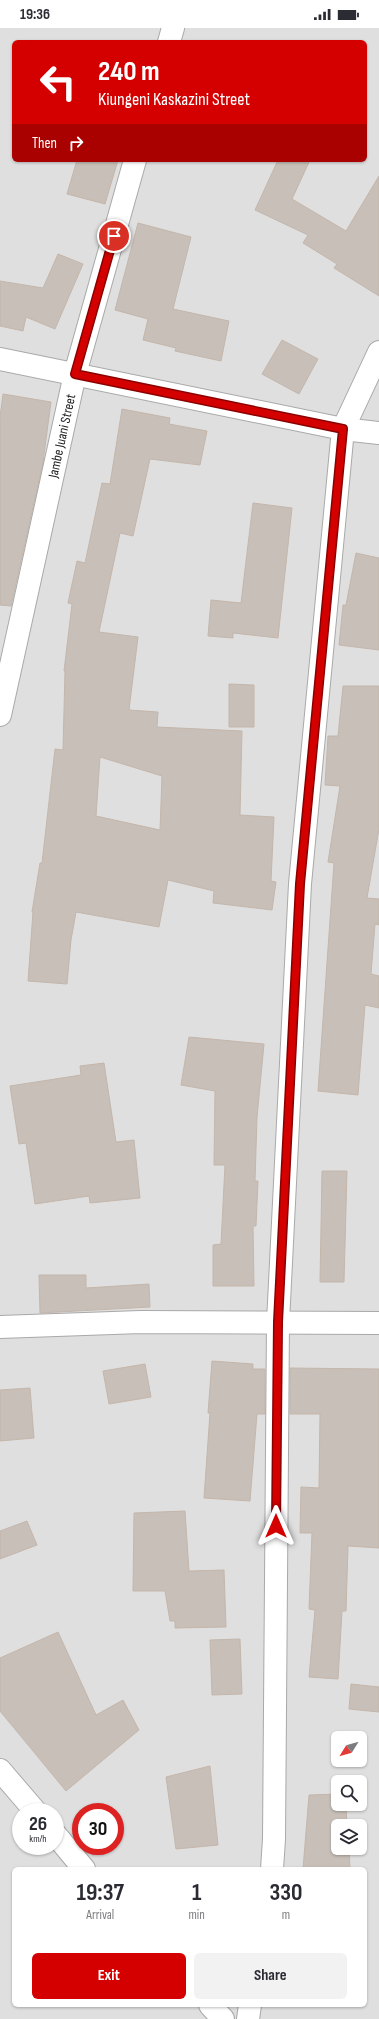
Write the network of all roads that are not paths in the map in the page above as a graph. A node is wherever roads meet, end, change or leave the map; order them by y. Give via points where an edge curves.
1 (173, 28) edge
2 (169, 40) edge
3 (134, 162) edge
4 (379, 352) edge
5 (0, 359) edge
6 (75, 374) junction
7 (343, 429) junction
8 (379, 433) edge
9 (0, 715) edge
10 (278, 1322) junction
11 (379, 1323) edge
12 (0, 1327) edge
13 (0, 1770) edge
14 (28, 1803) edge
15 (64, 1845) edge
16 (82, 1867) edge
17 (272, 1867) edge
18 (212, 2007) edge
19 (250, 2007) edge
20 (223, 2019) edge
21 (248, 2019) edge

1 - 2 street
3 - 6 street, Jambe Juani Street
4 - 7 street
5 - 6 street
6 - 7 street
6 - 9 street, Jambe Juani Street
7 - 8 street
7 - 10 street via 300,884
10 - 11 street
10 - 12 street via 141,1322
10 - 17 street
13 - 14 street
15 - 16 street
18 - 20 street
19 - 21 street

